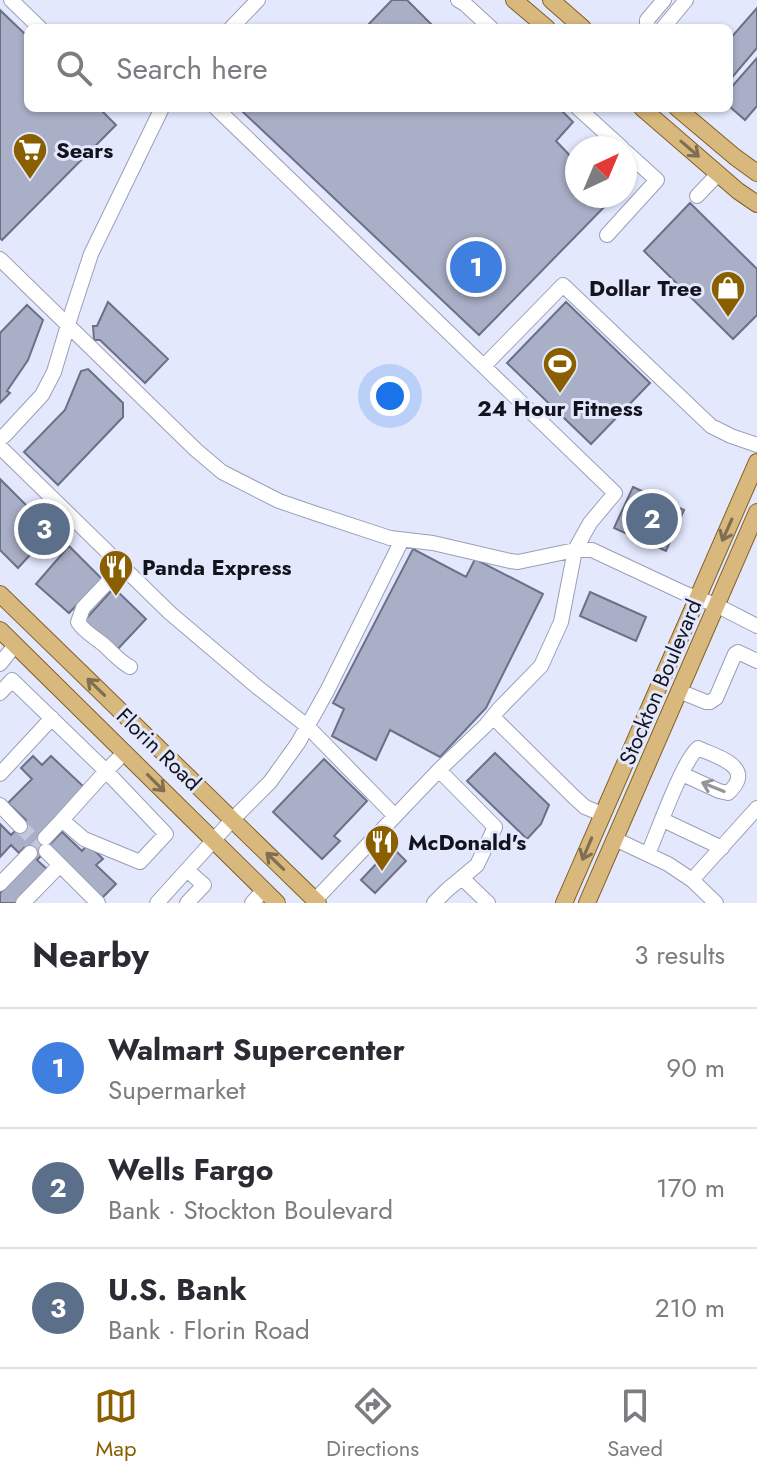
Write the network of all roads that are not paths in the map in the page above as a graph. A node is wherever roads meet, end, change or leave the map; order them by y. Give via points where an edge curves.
1 (11, 0) edge
2 (258, 0) edge
3 (458, 0) edge
4 (514, 0) edge
5 (551, 0) edge
6 (664, 0) edge
7 (686, 0) edge
8 (36, 24) edge
9 (235, 24) edge
10 (487, 24) edge
11 (543, 24) edge
12 (578, 24) edge
13 (647, 24) edge
14 (666, 24) edge
15 (160, 112) edge
16 (220, 112) edge
17 (582, 112) edge
18 (647, 112) edge
19 (670, 112) edge
20 (682, 112) edge
21 (704, 131) junction
22 (608, 136) edge
23 (637, 162) edge
24 (757, 173) edge
25 (718, 174) junction
26 (697, 196) dead end
27 (637, 202) edge
28 (757, 204) edge
29 (632, 208) edge
30 (607, 235) dead end
31 (0, 259) edge
32 (68, 325) junction
33 (484, 366) junction
34 (0, 439) edge
35 (757, 445) edge
36 (0, 447) edge
37 (757, 462) edge
38 (757, 512) edge
39 (402, 540) junction
40 (575, 550) junction
41 (122, 567) junction
42 (0, 594) edge
43 (696, 597) junction
44 (716, 605) junction
45 (755, 621) edge
46 (0, 630) edge
47 (15, 645) junction
48 (757, 661) edge
49 (0, 664) edge
50 (130, 667) dead end
51 (679, 691) junction
52 (0, 693) edge
53 (493, 717) junction
54 (52, 718) junction
55 (307, 726) junction
56 (125, 752) junction
57 (439, 770) junction
58 (106, 771) junction
59 (0, 774) edge
60 (682, 774) junction
61 (0, 805) edge
62 (757, 808) edge
63 (602, 814) junction
64 (395, 816) junction
65 (62, 820) junction
66 (232, 820) junction
67 (663, 820) junction
68 (20, 826) tunnel mouth
69 (615, 839) junction
70 (213, 840) junction
71 (722, 848) junction
72 (30, 853) dead end
73 (648, 854) junction
74 (60, 865) junction
75 (187, 870) junction
76 (462, 878) junction
77 (692, 880) junction
78 (0, 884) edge
79 (264, 890) junction
80 (316, 901) edge
81 (23, 903) edge
82 (98, 903) edge
83 (157, 903) edge
84 (187, 903) edge
85 (252, 903) edge
86 (277, 903) edge
87 (434, 903) edge
88 (488, 903) edge
89 (564, 903) edge
90 (587, 903) edge
91 (716, 903) edge

1 - 8 street
2 - 9 street
3 - 10 street
4 - 11 main road
5 - 12 main road
6 - 13 street
7 - 14 street
15 - 32 street via 91,254
16 - 33 street
17 - 22 street
18 -> 25 main road
19 - 21 main road
20 - 21 main road
21 - 24 main road
23 - 27 street via 657,180
25 - 26 street
25 - 28 main road
29 - 30 street
31 - 32 street
32 - 34 street via 42,395
32 - 39 street via 222,472 279,501
33 - 35 street via 563,285 711,426
33 - 40 street via 615,493
36 - 41 street
37 -> 43 main road, Stockton Boulevard
38 - 44 main road, Stockton Boulevard
39 - 40 street via 518,562
39 - 55 street
40 - 43 street via 592,550
40 - 53 street via 561,622 541,666
41 - 50 street via 83,608 78,622
41 - 55 street
66 -> 42 main road, Florin Road
43 - 44 street
43 - 63 main road, Stockton Boulevard
44 - 45 street
44 - 51 main road, Stockton Boulevard
46 - 47 main road, Florin Road
47 - 49 street
47 - 56 main road, Florin Road
48 - 51 street via 735,654 710,702
51 - 69 main road, Stockton Boulevard
52 - 54 street via 12,680
53 - 57 street
53 - 63 street via 585,807
54 - 58 street
54 - 59 street
55 - 64 street
55 - 66 street via 270,782
56 - 58 street
56 -> 70 main road, Florin Road
57 - 64 street
57 - 76 street via 495,827 477,865
58 - 65 street
58 - 65 street via 166,834 140,862 84,839
60 -> 60 street via 698,748 732,764 739,777 728,793
60 - 67 street
61 - 68 street
62 - 71 street
63 -> 89 main road, Stockton Boulevard
64 - 80 street
65 - 74 street via 46,844
66 - 70 street
80 -> 66 main road, Florin Road
67 - 71 street
67 - 73 street
69 - 73 street
69 - 90 main road, Stockton Boulevard
70 - 75 street
70 - 79 main road, Florin Road
71 - 77 street
72 - 78 street
73 - 77 street
74 - 81 street
74 - 82 street
75 - 83 street
75 - 84 street via 204,885
76 - 87 street
76 - 88 street
77 - 91 street
79 - 85 street
79 - 86 main road, Florin Road

